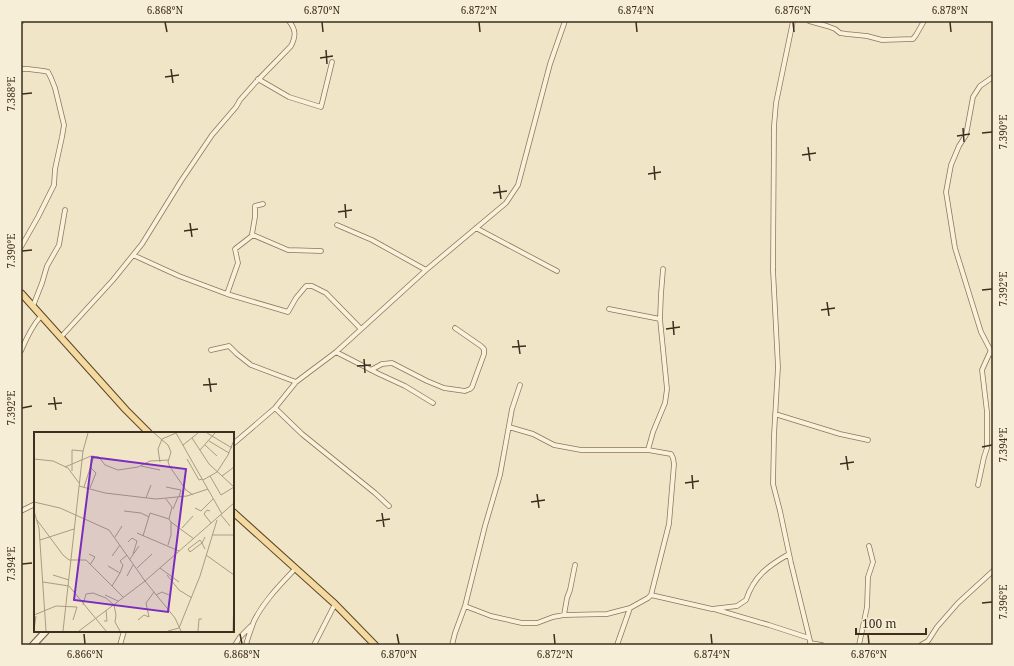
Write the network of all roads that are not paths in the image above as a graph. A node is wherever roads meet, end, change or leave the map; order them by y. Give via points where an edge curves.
1 (289, 21) edge
2 (565, 21) edge
3 (793, 21) edge
4 (810, 21) edge
5 (924, 21) edge
6 (332, 62) dead end
7 (21, 69) edge
8 (993, 78) edge
9 (258, 80) junction
10 (263, 204) dead end
11 (65, 210) dead end
12 (337, 224) dead end
13 (476, 228) junction
14 (253, 235) junction
15 (21, 247) edge
16 (321, 251) dead end
17 (133, 255) junction
18 (663, 269) dead end
19 (426, 270) junction
20 (557, 271) dead end
21 (21, 293) edge
22 (227, 294) junction
23 (32, 307) junction
24 (609, 309) dead end
25 (41, 316) junction
26 (660, 319) junction
27 (455, 328) dead end
28 (360, 329) junction
29 (61, 337) junction
30 (210, 350) dead end
31 (991, 350) junction
32 (21, 351) edge
33 (336, 352) junction
34 (993, 355) edge
35 (371, 370) junction
36 (296, 382) junction
37 (520, 385) dead end
38 (433, 403) dead end
39 (274, 408) junction
40 (775, 414) junction
41 (509, 428) junction
42 (148, 432) edge
43 (868, 440) dead end
44 (234, 443) edge
45 (648, 450) junction
46 (978, 485) dead end
47 (34, 504) edge
48 (389, 506) dead end
49 (21, 511) edge
50 (234, 513) edge
51 (869, 546) dead end
52 (789, 554) junction
53 (575, 565) dead end
54 (295, 569) junction
55 (993, 571) edge
56 (651, 595) junction
57 (335, 604) junction
58 (465, 606) junction
59 (630, 608) junction
60 (712, 609) junction
61 (564, 615) junction
62 (253, 624) junction
63 (45, 632) edge
64 (124, 632) edge
65 (810, 642) edge
66 (33, 645) edge
67 (120, 645) edge
68 (235, 645) edge
69 (246, 645) edge
70 (314, 645) edge
71 (375, 645) edge
72 (452, 645) edge
73 (617, 645) edge
74 (822, 645) edge
75 (859, 645) edge
76 (921, 645) edge

1 - 9 street via 294,27 294,40 291,46
2 - 13 street via 550,64 518,185 506,203
3 - 40 street via 776,103 774,126 773,270 778,367
4 - 5 street via 840,33 882,40 913,39
6 - 9 street via 321,107 289,97
7 - 15 street via 48,72 55,88 64,125 54,185
8 - 31 street via 980,86 973,97 966,136 951,166 946,192 955,248 981,332
9 - 17 street via 212,135
10 - 14 street via 255,206
11 - 23 street via 59,245 47,266
12 - 19 street
13 - 19 street
13 - 20 street
14 - 16 street via 288,250
14 - 22 street via 235,248 238,263
17 - 22 street
17 - 29 street
18 - 26 street
19 - 28 street
21 - 23 main road
22 - 28 street via 288,312 306,286 312,286 326,293
23 - 25 main road
24 - 26 street
25 - 29 main road
25 - 32 street via 34,324
26 - 45 street via 667,389 665,403
27 - 35 street via 484,349 470,389 464,391 444,388 392,363 382,364
28 - 33 street
29 - 42 main road
30 - 36 street via 229,346 251,365
31 - 34 street
31 - 46 street via 982,370 987,412 987,448
33 - 35 street
33 - 36 street
35 - 38 street
36 - 39 street
37 - 41 street
39 - 44 street
39 - 48 street
40 - 43 street
40 - 52 street via 773,484
41 - 45 street via 533,434 554,445 581,450
41 - 58 street via 500,475
45 - 56 street via 671,454 674,464 669,524
47 - 49 street
50 - 54 main road
51 - 75 street via 873,562 868,577 867,607
52 - 60 street via 763,571 746,600 737,606
52 - 65 street
53 - 61 street
54 - 57 main road
54 - 62 street via 265,603
55 - 76 street via 958,603 928,641
56 - 59 street
56 - 60 street
57 - 70 street
57 - 71 main road
58 - 61 street via 491,616 522,623 537,623
58 - 72 street
59 - 61 street via 607,614
59 - 73 street
60 - 65 street via 769,625
62 - 68 street
62 - 69 street
63 - 66 main road
64 - 67 street
65 - 74 street

